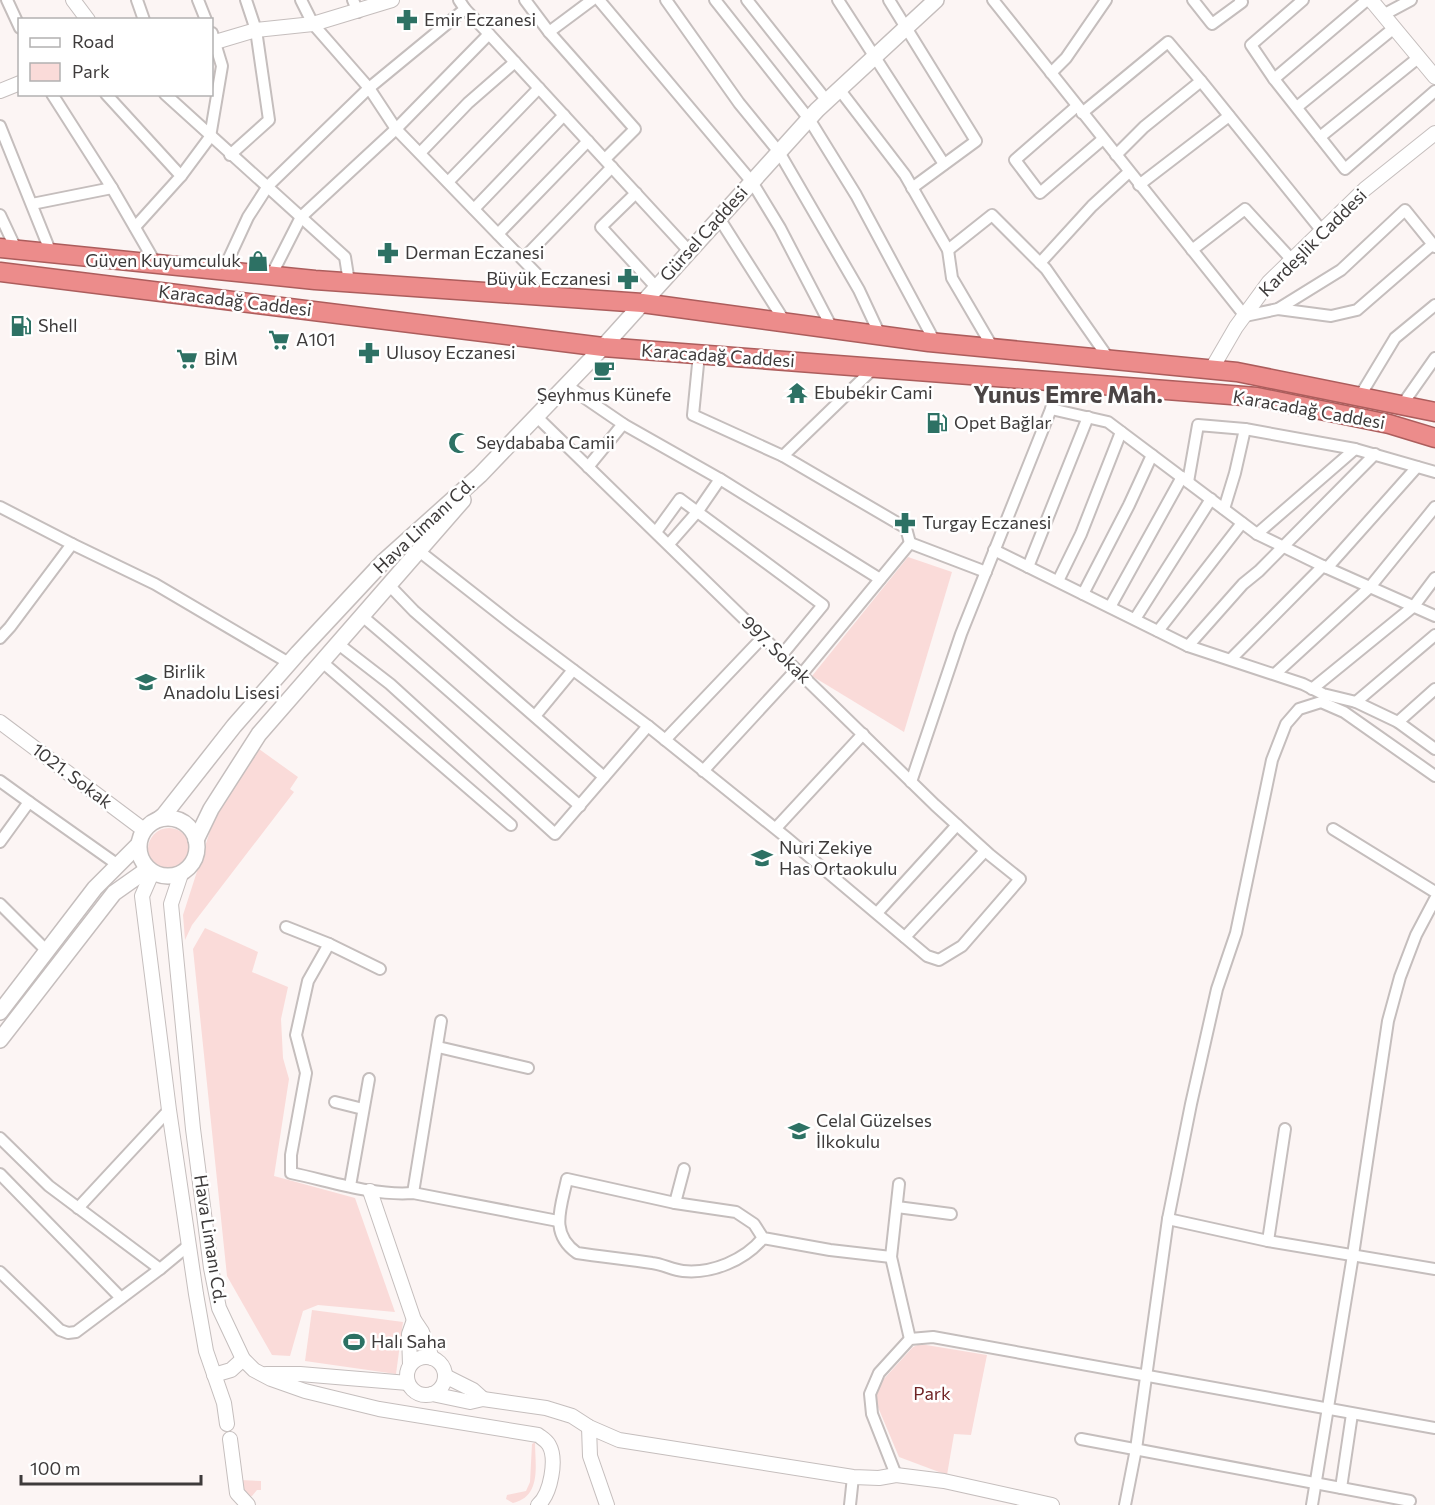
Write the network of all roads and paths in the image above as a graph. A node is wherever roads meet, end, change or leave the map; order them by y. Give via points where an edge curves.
1 (7, 0) edge
2 (73, 0) edge
3 (137, 0) edge
4 (198, 0) edge
5 (246, 0) edge
6 (302, 0) edge
7 (392, 0) edge
8 (525, 0) edge
9 (592, 0) edge
10 (599, 0) edge
11 (666, 0) edge
12 (715, 0) edge
13 (747, 0) edge
14 (838, 0) edge
15 (889, 0) edge
16 (936, 0) edge
17 (993, 0) edge
18 (1106, 0) edge
19 (1192, 0) edge
20 (1303, 0) edge
21 (1369, 0) edge
22 (1411, 0) edge
23 (1242, 1) edge
24 (462, 4) edge
25 (355, 6) edge
26 (1383, 15) junction
27 (86, 18) edge
28 (143, 18) edge
29 (205, 18) edge
30 (18, 24) edge
31 (313, 24) junction
32 (906, 27) junction
33 (1394, 28) junction
34 (256, 30) junction
35 (549, 32) junction
36 (489, 34) junction
37 (213, 39) edge
38 (874, 57) junction
39 (1418, 58) junction
40 (515, 62) junction
41 (1051, 73) junction
42 (1435, 77) edge
43 (1274, 79) junction
44 (1201, 81) junction
45 (18, 84) edge
46 (369, 88) junction
47 (539, 88) junction
48 (839, 89) junction
49 (0, 91) edge
50 (1435, 92) edge
51 (53, 96) edge
52 (108, 96) edge
53 (167, 96) edge
54 (827, 101) junction
55 (1297, 107) junction
56 (1080, 110) junction
57 (564, 115) junction
58 (1229, 116) junction
59 (809, 119) junction
60 (0, 126) edge
61 (396, 129) junction
62 (1435, 133) edge
63 (210, 137) junction
64 (1320, 137) junction
65 (1103, 139) junction
66 (588, 141) junction
67 (779, 152) junction
68 (420, 153) junction
69 (1116, 155) junction
70 (230, 156) junction
71 (608, 163) junction
72 (944, 164) junction
73 (1129, 172) junction
74 (181, 176) junction
75 (448, 182) junction
76 (752, 182) junction
77 (1139, 185) junction
78 (268, 186) junction
79 (112, 188) junction
80 (912, 188) junction
81 (636, 193) junction
82 (32, 204) junction
83 (474, 209) junction
84 (0, 215) edge
85 (301, 217) junction
86 (719, 218) junction
87 (135, 227) junction
88 (1322, 231) junction
89 (498, 234) junction
90 (1434, 246) edge
91 (8, 248) edge
92 (948, 250) junction
93 (1192, 250) junction
94 (689, 251) junction
95 (51, 253) junction
96 (523, 259) junction
97 (1292, 260) junction
98 (1040, 263) junction
99 (156, 264) junction
100 (223, 271) junction
101 (0, 272) edge
102 (271, 276) junction
103 (349, 282) junction
104 (656, 287) junction
105 (560, 297) junction
106 (642, 303) junction
107 (1435, 305) edge
108 (1278, 309) junction
109 (1245, 316) junction
110 (785, 322) junction
111 (832, 328) junction
112 (880, 335) junction
113 (935, 342) junction
114 (603, 347) junction
115 (993, 348) junction
116 (699, 354) junction
117 (1435, 358) edge
118 (1108, 359) junction
119 (874, 368) junction
120 (1210, 370) junction
121 (1060, 382) junction
122 (566, 385) junction
123 (1360, 396) junction
124 (1402, 405) junction
125 (1051, 409) junction
126 (1435, 412) edge
127 (536, 416) junction
128 (1088, 417) junction
129 (623, 424) junction
130 (1245, 429) junction
131 (1121, 432) junction
132 (1435, 438) edge
133 (1355, 449) junction
134 (1376, 454) junction
135 (1152, 455) junction
136 (783, 456) junction
137 (588, 467) junction
138 (1416, 467) junction
139 (1435, 472) edge
140 (480, 475) junction
141 (720, 479) junction
142 (1185, 479) junction
143 (1211, 499) junction
144 (0, 507) edge
145 (1435, 507) edge
146 (1224, 509) junction
147 (698, 511) junction
148 (1242, 523) junction
149 (656, 532) junction
150 (1257, 534) junction
151 (910, 543) junction
152 (72, 544) junction
153 (669, 544) junction
154 (1282, 547) junction
155 (994, 550) junction
156 (419, 551) junction
157 (1029, 567) junction
158 (1325, 567) junction
159 (986, 572) junction
160 (1435, 578) edge
161 (880, 579) junction
162 (1058, 581) junction
163 (389, 585) junction
164 (1370, 587) junction
165 (1083, 594) junction
166 (1414, 606) junction
167 (1110, 607) junction
168 (362, 615) junction
169 (1435, 616) edge
170 (1135, 620) junction
171 (1158, 631) junction
172 (1435, 635) edge
173 (1, 636) edge
174 (763, 638) junction
175 (337, 643) junction
176 (1188, 646) junction
177 (782, 656) junction
178 (1231, 659) junction
179 (321, 661) junction
180 (289, 663) junction
181 (573, 670) junction
182 (799, 673) junction
183 (1275, 674) junction
184 (1312, 689) junction
185 (1435, 689) edge
186 (1356, 702) junction
187 (535, 716) junction
188 (0, 722) edge
189 (1398, 722) junction
190 (648, 726) junction
191 (863, 734) junction
192 (665, 740) junction
193 (1433, 745) edge
194 (704, 771) junction
195 (1435, 776) edge
196 (604, 777) junction
197 (0, 781) edge
198 (911, 782) junction
199 (29, 802) junction
200 (580, 806) junction
201 (159, 819) junction
202 (511, 825) dead end
203 (957, 825) junction
204 (776, 828) junction
205 (144, 830) junction
206 (1333, 830) dead end
207 (1, 838) edge
208 (196, 840) junction
209 (138, 845) junction
210 (985, 851) junction
211 (118, 865) junction
212 (150, 871) junction
213 (181, 874) junction
214 (1435, 892) edge
215 (1435, 899) edge
216 (0, 904) edge
217 (877, 913) junction
218 (286, 927) dead end
219 (904, 937) junction
220 (329, 945) junction
221 (46, 950) junction
222 (380, 969) dead end
223 (0, 1012) edge
224 (441, 1021) dead end
225 (0, 1040) edge
226 (438, 1047) junction
227 (528, 1068) dead end
228 (369, 1079) dead end
229 (335, 1102) dead end
230 (363, 1109) junction
231 (169, 1110) junction
232 (1285, 1129) dead end
233 (0, 1137) edge
234 (684, 1169) dead end
235 (0, 1174) edge
236 (899, 1184) dead end
237 (350, 1186) junction
238 (370, 1191) junction
239 (413, 1193) junction
240 (675, 1203) junction
241 (78, 1208) junction
242 (897, 1208) junction
243 (951, 1214) dead end
244 (1168, 1220) junction
245 (558, 1221) junction
246 (763, 1238) junction
247 (1268, 1241) junction
248 (189, 1245) junction
249 (1353, 1255) junction
250 (891, 1257) junction
251 (160, 1269) junction
252 (1435, 1269) edge
253 (0, 1272) edge
254 (121, 1298) junction
255 (414, 1320) junction
256 (910, 1339) junction
257 (432, 1358) junction
258 (243, 1359) junction
259 (410, 1365) junction
260 (261, 1374) junction
261 (213, 1375) junction
262 (445, 1376) junction
263 (1144, 1376) junction
264 (408, 1383) junction
265 (432, 1394) junction
266 (483, 1399) junction
267 (1329, 1408) junction
268 (1352, 1414) junction
269 (227, 1424) dead end
270 (589, 1427) junction
271 (1435, 1428) edge
272 (230, 1439) dead end
273 (1081, 1439) dead end
274 (1136, 1449) junction
275 (896, 1475) junction
276 (853, 1477) junction
277 (1316, 1483) junction
278 (1341, 1488) junction
279 (1410, 1501) dead end
280 (248, 1505) edge
281 (538, 1505) edge
282 (607, 1505) edge
283 (849, 1505) edge
284 (1052, 1505) edge
285 (1125, 1505) edge
286 (1312, 1505) edge

1 - 30 street
2 - 27 street
3 - 28 street
4 - 29 street
5 - 34 street
6 - 31 street
7 - 25 street
8 - 35 street
9 - 35 street
10 - 76 street
11 - 67 street
12 - 59 street
13 - 54 street
14 - 38 street
15 - 32 street
16 - 32 main road, Gürsel Caddesi
17 - 41 street
18 - 41 street
19 - 23 street via 1212,24
20 - 43 street via 1251,45
21 - 26 street
21 - 43 street
22 - 26 street
24 - 36 street
24 - 46 street
25 - 31 street
26 - 33 street
31 - 34 street
31 - 46 street
32 - 38 main road, Gürsel Caddesi
32 - 72 street via 976,141
33 - 39 street
33 - 55 street
34 - 37 street
34 - 70 street via 269,120
35 - 71 street via 635,129
36 - 40 street
36 - 61 street
37 - 63 street via 222,66
38 - 48 main road, Gürsel Caddesi
38 - 72 street
39 - 42 street
39 - 64 street
40 - 47 street
40 - 68 street
41 - 56 street
43 - 55 street
44 - 56 street via 1168,42
44 - 58 street
44 - 69 street
45 - 49 street
46 - 61 street
46 - 78 street
47 - 57 street
47 - 75 street
48 - 54 main road, Gürsel Caddesi
48 - 80 street
50 - 64 street via 1345,169
51 - 79 street
52 - 74 street
53 - 63 street
54 - 59 main road, Gürsel Caddesi
55 - 64 street
56 - 65 street
56 - 65 street via 1015,160 1040,193
57 - 66 street
57 - 83 street
58 - 77 street
58 - 88 street
59 - 67 main road, Gürsel Caddesi
59 - 113 street via 856,195
60 - 82 street
61 - 68 street
61 - 85 street
62 - 88 street, Kardeşlik Caddesi via 1365,189
63 - 70 street
63 - 74 street
65 - 69 street
66 - 71 street
66 - 89 street
67 - 76 main road, Gürsel Caddesi
67 - 112 street via 859,290
68 - 75 street
69 - 73 street
70 - 78 street
71 - 81 street
71 - 96 street
72 - 80 street
73 - 77 street
73 - 98 street
74 - 87 street
75 - 83 street
76 - 86 main road, Gürsel Caddesi
76 - 111 street
77 - 93 street
78 - 85 street
78 - 100 street via 248,217
79 - 82 street
79 - 87 street
80 - 92 street
81 - 94 street
81 - 104 street via 601,227
82 - 95 street
83 - 89 street
84 - 91 street
85 - 102 street
85 - 103 street via 345,256
86 - 94 main road, Gürsel Caddesi
86 - 110 street
87 - 99 street
88 - 97 street, Kardeşlik Caddesi
89 - 96 street
90 - 108 street via 1357,310 1331,316
90 - 108 street via 1405,210 1341,270
91 - 95 highway, Karacadağ Caddesi
92 - 98 street via 992,215
92 - 115 street via 952,278
93 - 97 street via 1245,208
93 - 109 street
94 - 104 main road, Gürsel Caddesi
95 - 99 highway, Karacadağ Caddesi
96 - 105 street
97 - 109 street, Kardeşlik Caddesi via 1269,282
98 - 118 street
99 - 100 highway, Karacadağ Caddesi
100 - 102 highway, Karacadağ Caddesi
101 - 114 highway, Karacadağ Caddesi
102 - 103 highway, Karacadağ Caddesi
103 - 105 highway, Karacadağ Caddesi
104 - 106 main road, Gürsel Caddesi
105 - 106 highway, Karacadağ Caddesi
106 - 110 highway, Karacadağ Caddesi
106 - 114 main road, Gürsel Caddesi
107 - 123 street via 1395,338
108 - 109 street
109 - 120 street, Kardeşlik Caddesi
110 - 111 highway, Karacadağ Caddesi
111 - 112 highway, Karacadağ Caddesi
112 - 113 highway, Karacadağ Caddesi
113 - 115 highway, Karacadağ Caddesi
114 - 116 highway, Karacadağ Caddesi
114 - 122 main road, Gürsel Caddesi
115 - 118 highway, Karacadağ Caddesi
116 - 119 highway, Karacadağ Caddesi
116 - 136 street via 693,415
117 - 124 street
118 - 120 highway, Karacadağ Caddesi
119 - 121 highway, Karacadağ Caddesi
119 - 136 street
120 - 123 highway, Karacadağ Caddesi
121 - 125 street
121 - 132 highway, Karacadağ Caddesi via 1257,398 1389,424
122 - 127 main road, Gürsel Caddesi
122 - 129 street
123 - 124 highway, Karacadağ Caddesi
124 - 126 highway, Karacadağ Caddesi
125 - 128 street
125 - 155 street
127 - 137 street, 997. Sokak
127 - 140 main road, Gürsel Caddesi
128 - 131 street via 1108,422
128 - 157 street
129 - 137 street
129 - 141 street
130 - 133 street
130 - 142 street via 1198,425
130 - 146 street
131 - 135 street
131 - 162 street
133 - 134 street
133 - 150 street
134 - 138 street
134 - 154 street
135 - 142 street
135 - 165 street
136 - 151 street via 906,528
137 - 149 street, 997. Sokak
138 - 139 street
138 - 158 street
140 - 156 main road, Hava Limanı Cd.
140 - 180 main road, Hava Limanı Cd. via 383,562
141 - 147 street
141 - 161 street
142 - 143 street
142 - 167 street
143 - 146 street
143 - 170 street
144 - 152 street
145 - 164 street
146 - 148 street
147 - 149 street via 681,500
147 - 153 street
147 - 177 street via 823,605
148 - 150 street
148 - 171 street
149 - 153 street, 997. Sokak
150 - 154 street
151 - 159 street
151 - 161 street
152 - 173 street
152 - 180 street via 155,584
153 - 174 street, 997. Sokak
154 - 158 street
154 - 176 street
155 - 157 street
155 - 159 street
156 - 163 main road, Hava Limanı Cd.
156 - 181 street
157 - 162 street
158 - 164 street
158 - 178 street
159 - 198 street
160 - 166 street
161 - 182 street
162 - 165 street
163 - 168 main road, Hava Limanı Cd.
163 - 187 street
164 - 166 street
164 - 183 street
165 - 167 street
166 - 169 street
166 - 184 street
167 - 170 street
168 - 175 main road, Hava Limanı Cd.
168 - 200 street
170 - 171 street
171 - 176 street
172 - 186 street
174 - 177 street, 997. Sokak
174 - 192 street
175 - 179 main road, Hava Limanı Cd.
175 - 200 street via 390,684 555,834
176 - 178 street
177 - 182 street, 997. Sokak
178 - 183 street
179 - 202 street
179 - 208 main road, Hava Limanı Cd. via 259,734
180 - 201 main road, Hava Limanı Cd.
181 - 187 street
181 - 190 street
182 - 191 street, 997. Sokak
182 - 194 street
183 - 184 street
184 - 186 street
185 - 189 street
186 - 189 street
187 - 196 street
188 - 205 street, 1021. Sokak
189 - 193 street
190 - 192 street
190 - 196 street
191 - 198 street, 997. Sokak
191 - 204 street
192 - 194 street
194 - 204 street
195 - 244 street via 1344,712 1321,702 1299,709 1286,724 1272,760 1236,933 1217,990
196 - 200 street
197 - 199 street
198 - 203 street, 997. Sokak
199 - 207 street
199 - 211 street
201 - 205 main road
201 - 208 main road via 186,824
203 - 210 street, 997. Sokak
203 - 217 street
204 - 217 street
205 - 209 main road
206 - 214 street
208 - 213 main road via 195,859
209 - 211 main road
209 - 212 main road
210 - 219 street
210 - 219 street, 997. Sokak via 1020,879 962,946 939,960 927,956
211 - 221 main road
212 - 213 main road via 172,877
212 - 225 main road via 114,893
212 - 231 street, Hava Limanı Cd. via 142,896
213 - 258 street, Hava Limanı Cd. via 171,904 193,1129 219,1308
215 - 249 street via 1404,966 1388,1021
216 - 221 street
217 - 219 street
218 - 220 street
220 - 222 street
220 - 237 street via 308,981 296,1035 306,1072 291,1173
221 - 223 main road
224 - 226 street
226 - 227 street
226 - 239 street
228 - 230 street
229 - 230 street
230 - 237 street
231 - 241 street
231 - 248 street, Hava Limanı Cd.
232 - 247 street
233 - 241 street via 49,1186
234 - 240 street
235 - 254 street
236 - 242 street
237 - 238 street
238 - 239 street
238 - 255 street
239 - 245 street
240 - 245 street via 567,1179
240 - 246 street via 736,1212 754,1224
241 - 251 street
242 - 243 street
242 - 250 street
244 - 247 street
244 - 263 street
245 - 246 street via 561,1237 577,1253 655,1263 683,1271 708,1270 740,1258
246 - 250 street
247 - 249 street
248 - 251 street
248 - 261 street, Hava Limanı Cd.
249 - 252 street
249 - 267 street
250 - 256 street
251 - 254 street
253 - 254 street via 60,1330 68,1333 76,1332
255 - 257 street
255 - 259 street via 409,1334
256 - 263 street via 933,1338
256 - 275 street via 879,1373 870,1394 872,1414
257 - 259 street via 420,1358
257 - 262 street via 441,1364
258 - 260 street, Hava Limanı Cd.
258 - 261 street via 231,1370
259 - 264 street
260 - 264 street
260 - 281 street, Hava Limanı Cd. via 305,1392 379,1409 538,1436 550,1446 551,1475 548,1492
261 - 269 street, Hava Limanı Cd.
262 - 265 street via 442,1387
262 - 266 street via 474,1390
263 - 267 street
263 - 274 street
264 - 265 street via 420,1395
265 - 266 street via 470,1402
266 - 270 street via 546,1408 572,1416
267 - 268 street
267 - 277 street
268 - 271 street
268 - 278 street
270 - 276 street via 619,1440
270 - 282 street via 590,1456
272 - 280 street via 237,1493
273 - 274 street
274 - 277 street
274 - 285 street
275 - 276 street
275 - 284 street via 944,1481
276 - 283 street
277 - 278 street
277 - 286 street
278 - 279 street

